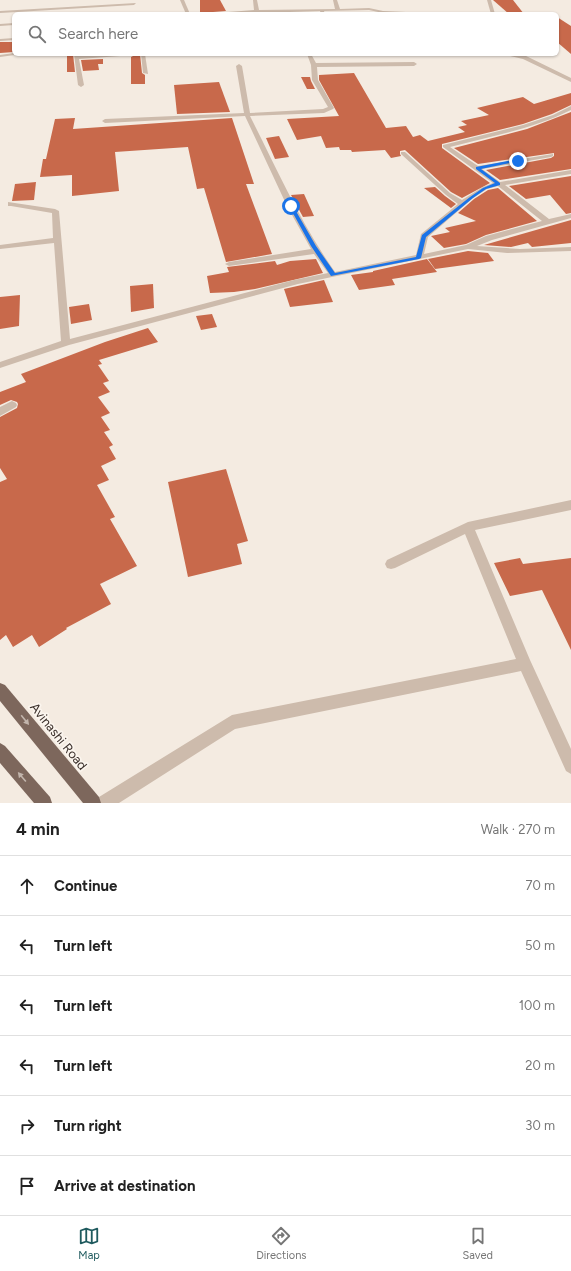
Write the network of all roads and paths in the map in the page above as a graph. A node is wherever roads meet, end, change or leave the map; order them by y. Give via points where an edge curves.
1 (69, 0) edge
2 (182, 0) edge
3 (255, 0) edge
4 (335, 0) edge
5 (489, 0) edge
6 (134, 4) edge
7 (70, 8) junction
8 (338, 10) junction
9 (0, 12) edge
10 (32, 12) edge
11 (70, 12) edge
12 (187, 12) edge
13 (257, 12) edge
14 (323, 12) edge
15 (404, 12) dead end
16 (492, 12) edge
17 (12, 13) edge
18 (12, 24) edge
19 (0, 25) edge
20 (12, 39) edge
21 (0, 40) edge
22 (12, 55) edge
23 (0, 56) edge
24 (77, 56) edge
25 (143, 56) edge
26 (310, 56) edge
27 (522, 56) edge
28 (414, 64) dead end
29 (314, 65) junction
30 (239, 66) dead end
31 (146, 73) dead end
32 (571, 80) edge
33 (81, 85) dead end
34 (571, 108) edge
35 (247, 115) junction
36 (105, 121) dead end
37 (403, 153) dead end
38 (551, 155) dead end
39 (478, 168) junction
40 (571, 172) edge
41 (498, 184) junction
42 (11, 204) dead end
43 (463, 204) junction
44 (571, 216) edge
45 (547, 221) junction
46 (58, 240) junction
47 (468, 246) junction
48 (0, 247) edge
49 (571, 248) edge
50 (317, 251) junction
51 (419, 258) junction
52 (229, 264) dead end
53 (333, 275) junction
54 (66, 343) junction
55 (0, 365) edge
56 (12, 405) dead end
57 (0, 412) edge
58 (571, 504) edge
59 (468, 527) junction
60 (392, 564) dead end
61 (525, 664) junction
62 (0, 690) edge
63 (567, 749) edge
64 (0, 751) edge
65 (571, 766) edge
66 (44, 803) edge
67 (93, 803) edge
68 (105, 803) edge

1 - 7 street
2 - 12 street
3 - 13 street
4 - 8 street
5 - 16 street
6 - 7 street
7 - 10 street
7 - 11 street
8 - 14 street
8 - 15 street
9 - 17 street
18 - 19 street
20 - 21 street
22 - 23 street
24 - 33 street
25 - 31 street
26 - 29 street
27 - 32 street
28 - 29 street
29 - 35 street via 315,80 331,108 324,111
30 - 35 street
34 - 39 street via 525,126 445,146
35 - 36 street
35 - 50 street via 291,206
37 - 43 street via 448,194
38 - 39 street
39 - 41 street
40 - 41 street
41 - 43 street via 485,188
41 - 45 street
42 - 46 street via 55,211
43 - 51 street via 424,236
44 - 45 street
45 - 47 street
46 - 48 street
46 - 54 street
47 - 49 street via 494,251 529,252
47 - 51 street
50 - 52 street
50 - 53 street
51 - 53 street
53 - 54 street via 289,284
54 - 55 street
56 - 57 street
58 - 59 street
59 - 60 street
59 - 61 street
61 - 63 street
61 - 68 street via 232,722
62 -> 67 main road, Avinashi Road
63 - 65 street
66 -> 64 main road

